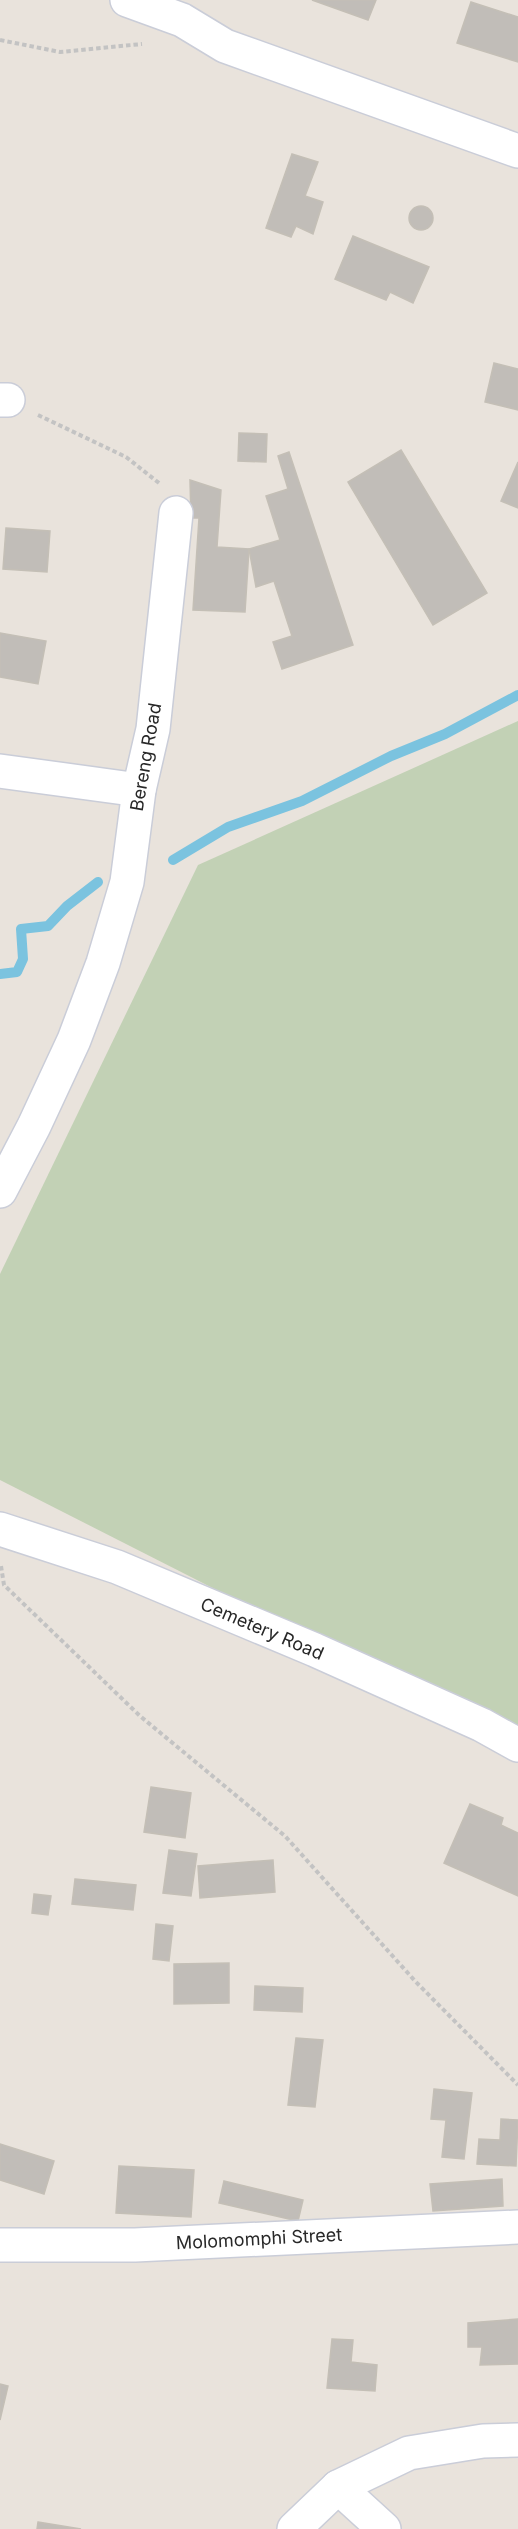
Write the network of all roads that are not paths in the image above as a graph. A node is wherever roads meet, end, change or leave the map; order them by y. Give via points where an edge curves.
1 (127, 0) edge
2 (518, 151) edge
3 (176, 513) road end
4 (0, 771) edge
5 (139, 790) junction
6 (0, 1191) edge
7 (0, 1529) edge
8 (518, 1745) edge
9 (518, 2227) edge
10 (0, 2245) edge
11 (518, 2440) edge
12 (338, 2487) junction
13 (294, 2529) edge
14 (384, 2529) edge

1 - 2 street via 182,20 225,46
3 - 5 street, Bereng Road via 153,729
4 - 5 street
5 - 6 street, Bereng Road via 127,882 103,963 74,1040
7 - 8 street, Cemetery Road via 117,1567 315,1650
9 - 10 street, Molomomphi Street via 135,2245
11 - 12 street via 409,2452
12 - 13 street
12 - 14 street

